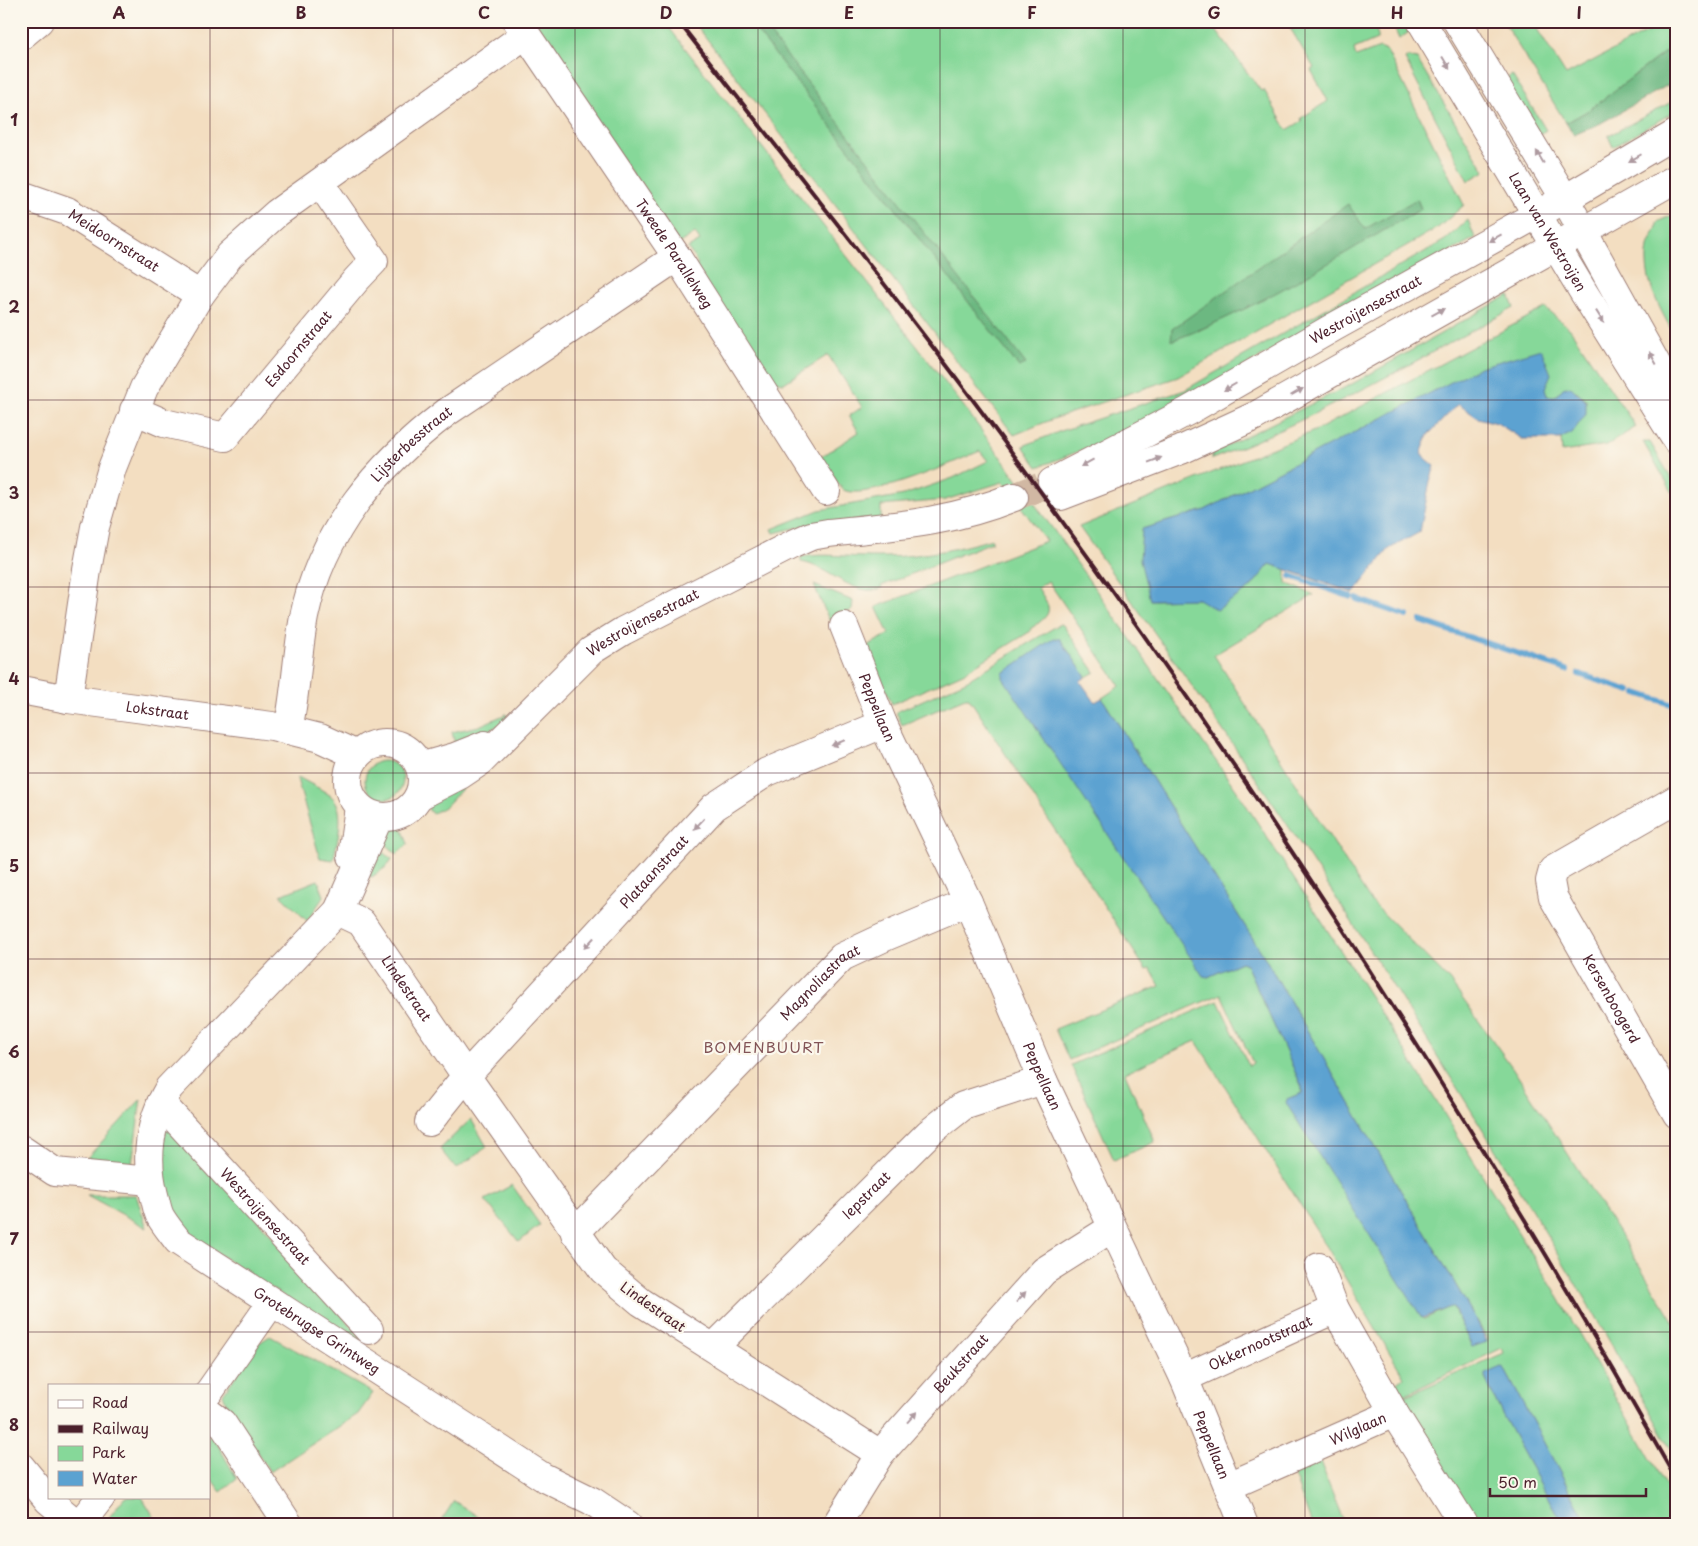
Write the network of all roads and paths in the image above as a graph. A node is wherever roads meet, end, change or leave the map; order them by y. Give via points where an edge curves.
1 (39, 21) edge
2 (1421, 21) edge
3 (1457, 21) edge
4 (521, 28) edge
5 (21, 36) edge
6 (1677, 133) edge
7 (1677, 178) edge
8 (320, 182) junction
9 (21, 195) edge
10 (1565, 199) junction
11 (1537, 215) junction
12 (1582, 231) junction
13 (1556, 246) junction
14 (677, 257) junction
15 (200, 295) junction
16 (1677, 401) edge
17 (134, 410) junction
18 (1677, 442) edge
19 (826, 491) dead end
20 (1019, 504) tunnel mouth
21 (844, 626) dead end
22 (22, 691) edge
23 (68, 699) junction
24 (883, 724) junction
25 (288, 730) junction
26 (512, 730) junction
27 (352, 765) junction
28 (420, 766) junction
29 (419, 796) junction
30 (1677, 799) edge
31 (369, 812) junction
32 (968, 902) junction
33 (342, 903) junction
34 (466, 1076) junction
35 (1043, 1080) junction
36 (160, 1103) junction
37 (1677, 1114) edge
38 (429, 1122) dead end
39 (21, 1149) edge
40 (150, 1181) junction
41 (1112, 1228) junction
42 (575, 1233) junction
43 (1319, 1267) dead end
44 (272, 1302) junction
45 (1335, 1309) junction
46 (369, 1330) dead end
47 (714, 1347) junction
48 (1184, 1378) junction
49 (210, 1391) edge
50 (1394, 1412) junction
51 (210, 1414) edge
52 (880, 1454) junction
53 (21, 1467) edge
54 (1229, 1486) junction
55 (100, 1498) edge
56 (78, 1525) edge
57 (289, 1525) edge
58 (628, 1525) edge
59 (836, 1525) edge
60 (1244, 1525) edge
61 (1464, 1525) edge

1 - 5 street
2 -> 11 street, Laan van Westroijen
10 -> 3 street, Laan van Westroijen
4 - 8 street
4 - 14 street, Tweede Parallelweg
6 -> 10 street, Westroijensestraat
7 - 12 street, Westroijensestraat
8 - 15 street via 251,234 230,255
8 - 17 street, Esdoornstraat via 374,261 225,437 164,423
9 - 15 street, Meidoornstraat via 74,215
10 - 11 street, Westroijensestraat
10 - 12 street, Laan van Westroijen
11 - 13 street, Laan van Westroijen
11 -> 13 street, Westroijensestraat via 1188,410 1056,489 1181,450 1255,416
12 - 13 street, Westroijensestraat
16 -> 12 street, Laan van Westroijen
13 -> 18 street, Laan van Westroijen
14 - 19 street, Tweede Parallelweg
14 - 25 street, Lijsterbesstraat via 447,412 419,433 373,480 327,545 310,590
15 - 17 street via 162,355
17 - 23 street via 112,468 95,527
20 - 26 street, Westroijensestraat via 934,522 828,533 794,544 623,631 591,651
21 - 24 street, Peppellaan
22 - 23 street, Lokstraat
23 - 25 street, Lokstraat
24 - 32 street, Peppellaan
24 -> 34 street, Plataanstraat via 767,772 714,807
25 - 27 street via 303,747
26 - 28 street, Westroijensestraat via 466,753
26 - 29 street, Westroijensestraat via 473,767
27 - 28 street via 369,746 390,743 410,752
27 - 31 street via 349,790
28 - 29 street
29 - 31 street via 404,812 392,817
30 - 37 street, Kersenboogerd via 1553,870 1550,881 1553,897
31 - 33 street
32 - 35 street, Peppellaan
32 - 42 street, Magnoliastraat via 842,957
33 - 34 street, Lindestraat via 361,922
33 - 36 street via 169,1088
34 - 38 street
34 - 42 street, Lindestraat
35 - 41 street, Peppellaan
35 - 47 street, Iepstraat via 963,1106 929,1133
36 - 40 street via 148,1155
36 - 46 street, Westroijensestraat
39 - 40 street via 55,1172
40 - 44 street, Grotebrugse Grintweg via 159,1215 178,1241
41 - 48 street, Peppellaan
52 -> 41 street, Beukstraat via 1044,1271
42 - 47 street, Lindestraat via 603,1270 641,1302
43 - 45 street
44 - 49 street
44 - 58 street, Grotebrugse Grintweg via 543,1477 592,1501
45 - 48 street, Okkernootstraat
45 - 50 street
47 - 52 street, Lindestraat
48 - 54 street, Peppellaan
50 - 54 street, Wilglaan
50 - 61 street, Wilglaan
51 - 57 street via 222,1423
52 - 59 street, Beukstraat
53 - 56 street via 48,1500
54 - 60 street, Peppellaan
55 - 56 street

